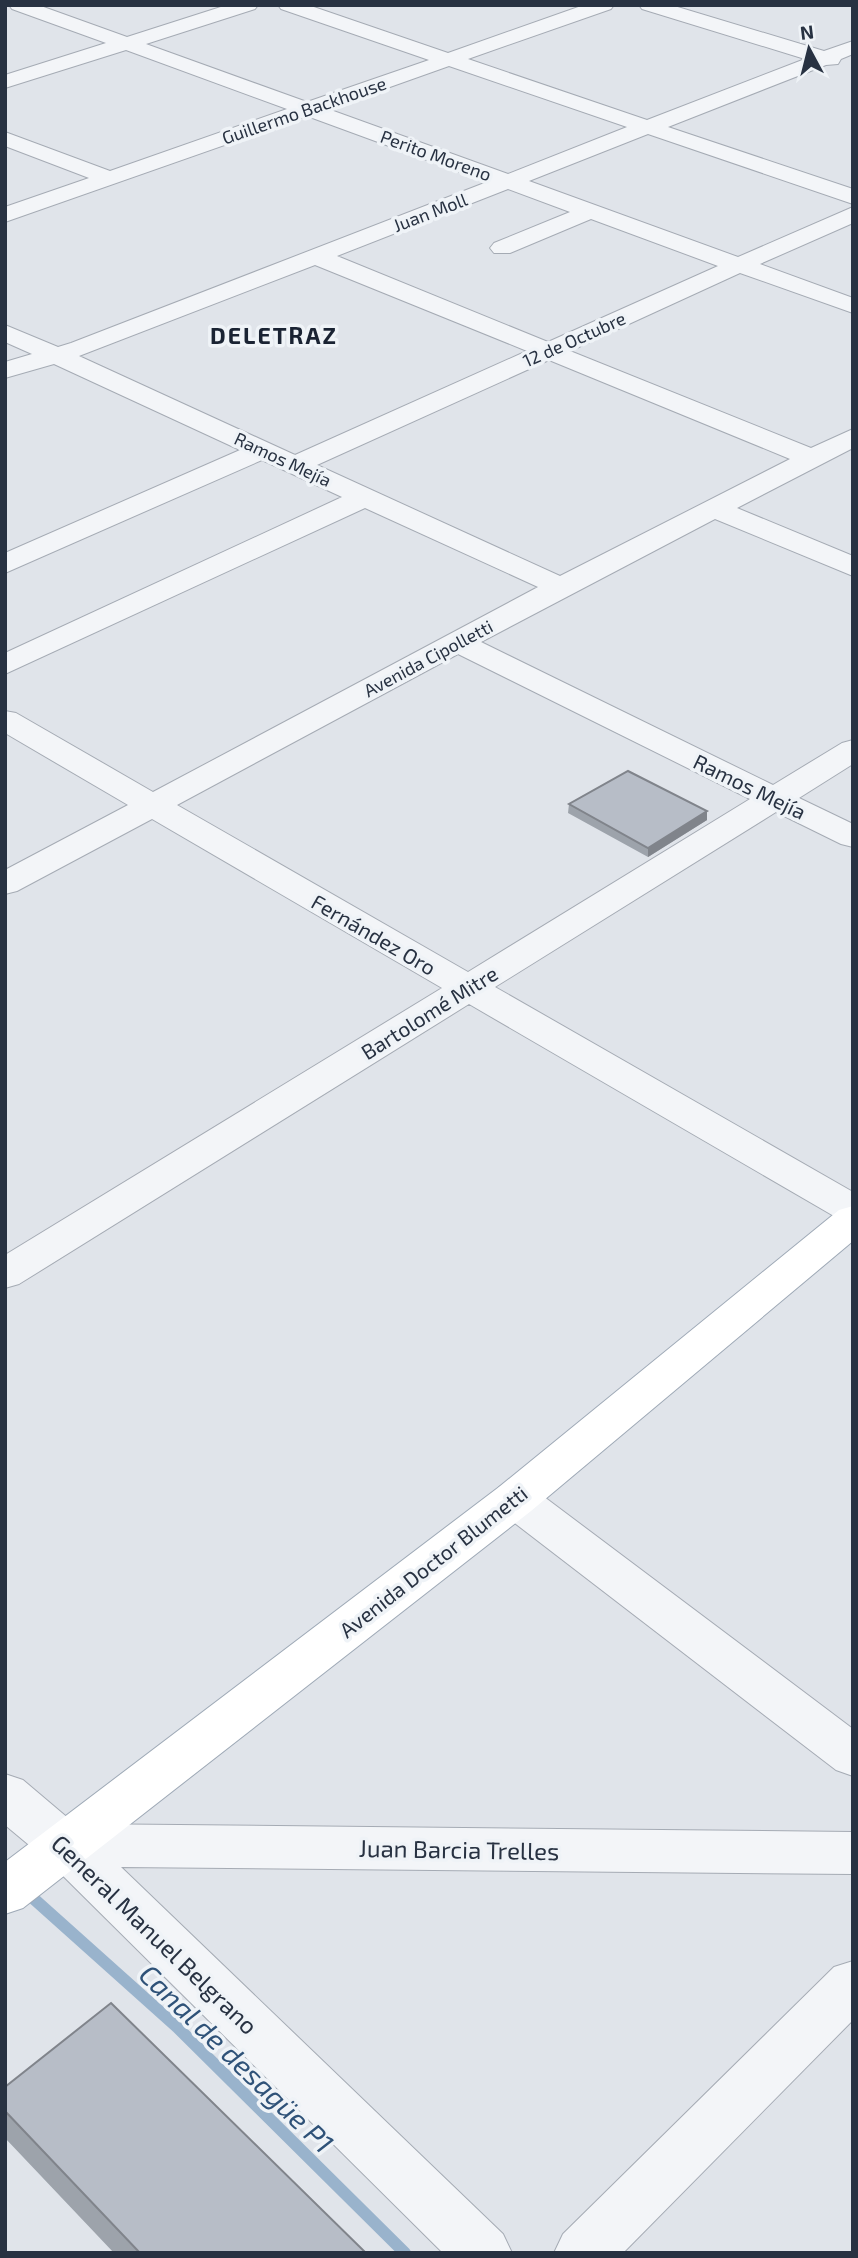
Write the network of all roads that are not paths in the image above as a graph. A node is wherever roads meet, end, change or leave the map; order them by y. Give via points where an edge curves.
1 (19, 5) edge
2 (248, 5) edge
3 (288, 5) edge
4 (604, 5) edge
5 (649, 5) edge
6 (127, 44) junction
7 (853, 47) edge
8 (824, 58) junction
9 (450, 59) junction
10 (853, 67) edge
11 (5, 82) edge
12 (307, 109) junction
13 (648, 127) junction
14 (5, 138) edge
15 (109, 178) junction
16 (508, 181) junction
17 (853, 197) edge
18 (591, 211) junction
19 (853, 214) edge
20 (5, 215) edge
21 (502, 248) dead end
22 (315, 256) junction
23 (740, 265) junction
24 (853, 306) edge
25 (5, 332) edge
26 (547, 352) junction
27 (54, 355) junction
28 (5, 370) edge
29 (853, 437) edge
30 (262, 450) junction
31 (813, 458) junction
32 (294, 465) junction
33 (365, 497) junction
34 (716, 509) junction
35 (5, 564) edge
36 (853, 567) edge
37 (561, 587) junction
38 (458, 642) junction
39 (5, 665) edge
40 (5, 720) edge
41 (853, 750) edge
42 (775, 799) junction
43 (152, 806) junction
44 (853, 837) edge
45 (5, 884) edge
46 (468, 988) junction
47 (853, 1210) edge
48 (853, 1219) edge
49 (5, 1274) edge
50 (515, 1499) junction
51 (853, 1756) edge
52 (5, 1795) edge
53 (65, 1845) junction
54 (853, 1853) edge
55 (5, 1892) edge
56 (853, 1984) edge
57 (482, 2253) edge
58 (583, 2253) edge

1 - 6 street, Perito Moreno
2 - 6 street
3 - 9 street
4 - 9 street, Guillermo Backhouse
5 - 8 street
6 - 11 street
6 - 12 street, Perito Moreno
7 - 8 street, Juan Moll
8 - 10 street
8 - 13 street, Juan Moll
9 - 12 street, Guillermo Backhouse
9 - 13 street
12 - 15 street, Guillermo Backhouse
12 - 16 street, Perito Moreno
13 - 16 street, Juan Moll
13 - 17 street
14 - 15 street
15 - 20 street, Guillermo Backhouse
16 - 18 street, Perito Moreno
16 - 22 street, Juan Moll
18 - 21 street
18 - 23 street, Perito Moreno
19 - 23 street, 12 de Octubre
22 - 26 street
22 - 27 street, Juan Moll
23 - 24 street, Perito Moreno
23 - 26 street, 12 de Octubre
25 - 27 street, Ramos Mejía
26 - 31 street
26 - 32 street, 12 de Octubre
27 - 28 street, Juan Moll
27 - 30 street, Ramos Mejía
29 - 31 street, Avenida Cipolletti
30 - 32 street, Ramos Mejía
30 - 35 street
31 - 34 street, Avenida Cipolletti
32 - 33 street, Ramos Mejía
33 - 37 street, Ramos Mejía
33 - 39 street
34 - 36 street
34 - 37 street, Avenida Cipolletti
37 - 38 street, Avenida Cipolletti
38 - 42 street, Ramos Mejía
38 - 43 street, Avenida Cipolletti
40 - 43 street, Fernández Oro
41 - 42 street, Bartolomé Mitre
42 - 44 street, Ramos Mejía
42 - 46 street, Bartolomé Mitre
43 - 45 street, Avenida Cipolletti
43 - 46 street, Fernández Oro
46 - 47 street, Fernández Oro
46 - 49 street, Bartolomé Mitre
48 - 50 main road, Avenida Doctor Blumetti
50 - 51 street
50 - 53 main road, Avenida Doctor Blumetti
52 - 53 street, General Manuel Belgrano
53 - 54 street, Juan Barcia Trelles
53 - 55 main road, Avenida Doctor Blumetti
53 - 57 street, General Manuel Belgrano
56 - 58 street

